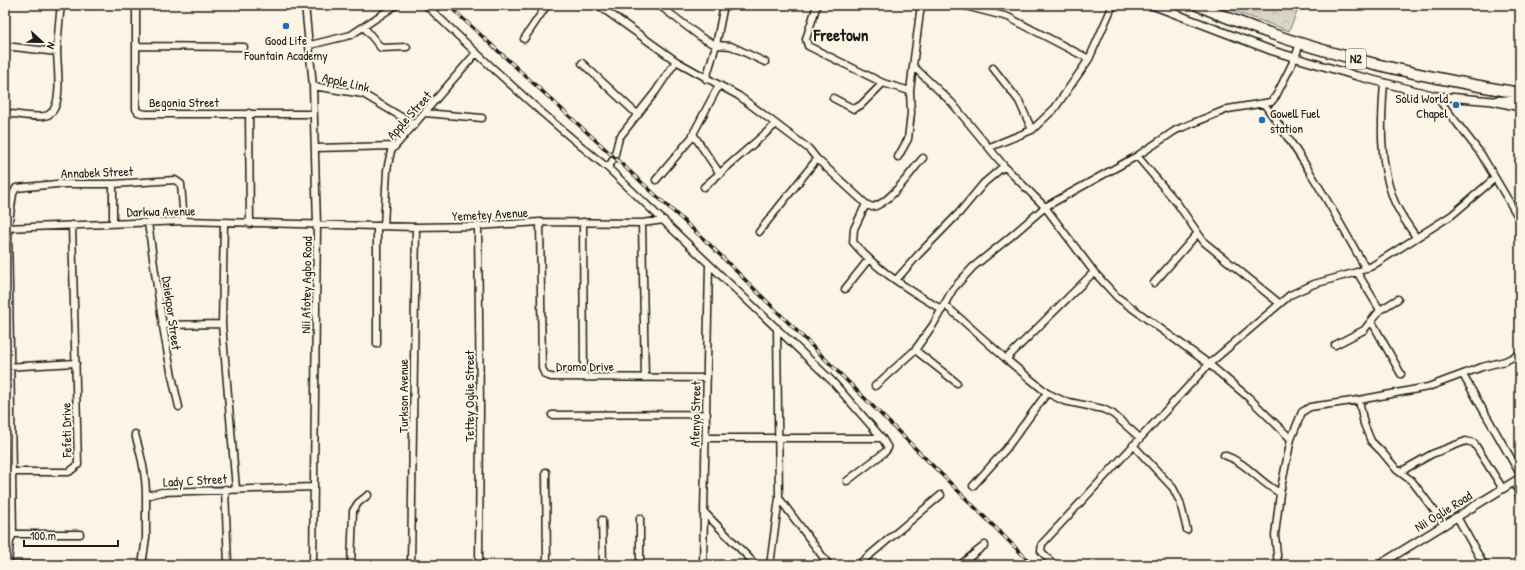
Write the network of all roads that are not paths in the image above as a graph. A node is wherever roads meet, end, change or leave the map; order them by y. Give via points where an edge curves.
1 (61, 5) edge
2 (136, 5) edge
3 (305, 5) edge
4 (396, 5) edge
5 (426, 5) edge
6 (547, 5) edge
7 (598, 5) edge
8 (659, 5) edge
9 (724, 5) edge
10 (817, 5) edge
11 (921, 5) edge
12 (961, 5) edge
13 (1114, 5) edge
14 (1152, 5) edge
15 (1197, 5) edge
16 (364, 27) junction
17 (524, 39) dead end
18 (1300, 42) junction
19 (310, 45) junction
20 (716, 45) junction
21 (5, 46) edge
22 (136, 46) junction
23 (244, 47) dead end
24 (407, 48) dead end
25 (57, 52) junction
26 (476, 53) junction
27 (1295, 58) junction
28 (1089, 59) junction
29 (676, 61) junction
30 (765, 62) dead end
31 (582, 63) dead end
32 (913, 66) junction
33 (993, 68) dead end
34 (706, 79) junction
35 (883, 83) junction
36 (1384, 83) junction
37 (719, 85) junction
38 (313, 86) junction
39 (910, 91) junction
40 (1520, 93) edge
41 (1436, 96) junction
42 (833, 98) dead end
43 (1520, 99) edge
44 (1493, 101) junction
45 (1264, 104) junction
46 (1520, 107) edge
47 (5, 113) edge
48 (249, 113) junction
49 (313, 114) junction
50 (425, 114) junction
51 (638, 115) junction
52 (482, 118) dead end
53 (415, 125) junction
54 (775, 125) junction
55 (1032, 130) junction
56 (693, 136) junction
57 (395, 146) junction
58 (990, 147) junction
59 (316, 148) junction
60 (1137, 156) junction
61 (898, 157) dead end
62 (923, 158) dead end
63 (818, 159) junction
64 (1004, 166) junction
65 (608, 168) junction
66 (720, 174) junction
67 (1495, 178) junction
68 (656, 180) dead end
69 (113, 184) junction
70 (704, 187) dead end
71 (866, 204) junction
72 (1045, 207) junction
73 (664, 220) junction
74 (1520, 220) edge
75 (184, 221) junction
76 (540, 222) junction
77 (583, 222) junction
78 (113, 223) junction
79 (148, 223) junction
80 (224, 223) junction
81 (642, 223) junction
82 (250, 224) junction
83 (72, 225) junction
84 (317, 225) junction
85 (381, 226) junction
86 (478, 226) junction
87 (416, 227) junction
88 (7, 228) edge
89 (759, 232) dead end
90 (1197, 234) junction
91 (1416, 237) junction
92 (868, 260) junction
93 (710, 264) junction
94 (1366, 269) junction
95 (1094, 272) junction
96 (1357, 272) junction
97 (896, 280) junction
98 (1154, 283) dead end
99 (845, 289) dead end
100 (1398, 298) dead end
101 (1279, 303) junction
102 (943, 307) junction
103 (1380, 310) junction
104 (1372, 322) junction
105 (222, 324) junction
106 (162, 325) junction
107 (777, 328) junction
108 (377, 344) dead end
109 (1335, 345) dead end
110 (915, 350) junction
111 (1520, 354) edge
112 (1006, 359) junction
113 (76, 363) junction
114 (1209, 364) junction
115 (7, 367) edge
116 (1402, 374) dead end
117 (1463, 375) junction
118 (584, 376) junction
119 (645, 378) junction
120 (707, 378) junction
121 (957, 383) dead end
122 (874, 386) dead end
123 (1047, 393) junction
124 (1360, 400) junction
125 (179, 407) dead end
126 (706, 414) junction
127 (552, 415) dead end
128 (135, 434) dead end
129 (706, 438) junction
130 (882, 438) junction
131 (1140, 438) junction
132 (779, 439) junction
133 (1291, 439) junction
134 (1133, 446) junction
135 (1224, 455) dead end
136 (5, 472) edge
137 (12, 472) junction
138 (546, 472) dead end
139 (1400, 472) junction
140 (1520, 474) edge
141 (1517, 480) edge
142 (847, 481) dead end
143 (973, 486) dead end
144 (314, 487) junction
145 (225, 489) junction
146 (1503, 489) junction
147 (236, 490) junction
148 (1280, 493) junction
149 (368, 495) dead end
150 (940, 495) dead end
151 (146, 496) junction
152 (779, 498) junction
153 (1520, 499) edge
154 (704, 513) junction
155 (1457, 516) junction
156 (640, 518) dead end
157 (602, 520) dead end
158 (1445, 525) junction
159 (1187, 530) dead end
160 (5, 534) edge
161 (13, 534) junction
162 (80, 534) dead end
163 (984, 545) dead end
164 (7, 564) edge
165 (55, 565) edge
166 (142, 565) edge
167 (228, 565) edge
168 (313, 565) edge
169 (351, 565) edge
170 (411, 565) edge
171 (479, 565) edge
172 (547, 565) edge
173 (603, 565) edge
174 (640, 565) edge
175 (703, 565) edge
176 (756, 565) edge
177 (770, 565) edge
178 (829, 565) edge
179 (858, 565) edge
180 (960, 565) edge
181 (1054, 565) edge
182 (1278, 565) edge
183 (1379, 565) edge
184 (1484, 565) edge

1 - 25 street
2 - 22 street, Begonia Street
3 - 19 street, Nii Afotey Agbo Road
4 - 16 street
5 - 26 street
6 - 17 street
7 - 29 street
8 - 20 street via 697,35
9 - 20 street
10 - 35 street via 806,39 808,46
11 - 32 street
12 - 28 street via 1008,17
13 - 28 street
14 - 27 street
15 - 18 highway, N2
16 - 19 street via 343,38
16 - 24 street via 381,48
18 - 27 street
18 - 40 highway, N2 via 1383,66
19 - 38 street, Nii Afotey Agbo Road
20 - 30 street via 731,46
20 - 34 street
21 - 25 street
22 - 23 street
22 - 48 street, Begonia Street via 138,112
25 - 47 street via 58,94 53,111 42,116
26 - 50 street, Apple Street
26 - 65 street via 568,136
27 - 36 street
27 - 45 street via 1276,96 1271,102
28 - 55 street via 1055,108
29 - 34 street
29 - 51 street
31 - 51 street
32 - 39 street
32 - 58 street via 952,103
33 - 55 street via 1019,101
34 - 37 street
35 - 39 street
35 - 42 street via 854,109
36 - 41 street
36 - 91 street via 1384,167 1393,198
37 - 54 street via 738,96
37 - 56 street
38 - 49 street, Nii Afotey Agbo Road
38 - 53 street, Apple Link via 363,94
39 - 61 street via 908,138
41 - 44 street
41 - 67 street via 1481,154
43 - 44 street
44 - 46 street
45 - 60 street via 1228,109 1176,130
45 - 94 street via 1288,136 1324,193
48 - 49 street, Begonia Street
48 - 82 street
49 - 59 street, Nii Afotey Agbo Road
50 - 52 street
50 - 53 street, Apple Street
51 - 65 street via 617,142 615,154
53 - 57 street, Apple Street
54 - 63 street via 809,149
54 - 66 street
55 - 58 street
56 - 66 street
56 - 68 street
57 - 59 street
57 - 85 street, Apple Street via 389,158
58 - 64 street
59 - 84 street, Nii Afotey Agbo Road
60 - 72 street
60 - 90 street
62 - 71 street via 896,190 879,205 872,207
63 - 71 street
63 - 89 street
64 - 72 street
64 - 97 street via 984,183
65 - 73 street
66 - 70 street
67 - 74 street
67 - 91 street via 1452,215
69 - 75 street, Annabek Street via 178,181 181,184
69 - 78 street
69 - 88 street, Annabek Street via 57,184 16,188
71 - 92 street via 854,230 853,242
72 - 95 street
72 - 102 street via 973,267 953,289
73 - 81 street, Yemetey Avenue
73 - 93 street
75 - 79 street, Darkwa Avenue
75 - 80 street, Darkwa Avenue
76 - 77 street, Yemetey Avenue
76 - 86 street, Yemetey Avenue
76 - 118 street, Dromo Drive via 543,372 551,377
77 - 81 street, Yemetey Avenue
77 - 118 street
78 - 79 street, Darkwa Avenue
78 - 83 street, Darkwa Avenue
79 - 106 street, Dziekpor Street
80 - 82 street, Darkwa Avenue
80 - 105 street
81 - 119 street
82 - 84 street, Darkwa Avenue
83 - 88 street, Darkwa Avenue
83 - 113 street, Fefeti Drive
84 - 85 street, Yemetey Avenue
84 - 144 street, Nii Afotey Agbo Road
85 - 87 street, Yemetey Avenue
85 - 108 street, Apple Street
86 - 87 street, Yemetey Avenue
86 - 171 street, Tettey Oglie Street
87 - 170 street, Turkson Avenue
88 - 115 street
90 - 98 street
90 - 101 street
91 - 94 street
92 - 97 street
92 - 99 street
93 - 107 street
93 - 120 street, Afenyo Street
94 - 96 street
95 - 112 street
95 - 114 street via 1128,306
96 - 101 street via 1314,284
96 - 103 street
97 - 102 street
100 - 103 street
101 - 114 street
102 - 110 street
102 - 112 street
103 - 104 street
104 - 109 street via 1364,330
104 - 116 street
105 - 106 street
105 - 147 street
106 - 125 street, Dziekpor Street
107 - 130 street via 845,393
107 - 132 street
110 - 121 street
110 - 122 street
111 - 117 street
112 - 123 street
113 - 115 street
113 - 137 street, Fefeti Drive via 78,465 69,472
114 - 131 street
114 - 133 street
115 - 137 street
117 - 124 street via 1428,386
117 - 140 street
118 - 119 street, Dromo Drive
119 - 120 street, Dromo Drive
120 - 126 street, Afenyo Street
123 - 131 street via 1064,401 1103,409
123 - 143 street via 1006,449
124 - 133 street via 1305,409
124 - 139 street via 1364,424 1371,441
126 - 127 street
126 - 129 street, Afenyo Street
128 - 151 street via 143,464
129 - 132 street
129 - 154 street, Afenyo Street
130 - 132 street
130 - 142 street via 888,448 885,452
131 - 134 street
132 - 152 street
133 - 148 street
134 - 159 street via 1173,488 1180,502
134 - 181 street via 1042,544 1041,551
135 - 148 street via 1238,461 1262,483
136 - 137 street
137 - 161 street
138 - 172 street
139 - 146 street via 1432,454 1470,441 1474,443
139 - 158 street via 1412,481
141 - 146 street, Nii Oglie Road
141 - 153 street
144 - 147 street, Lady C Street
144 - 168 street, Nii Afotey Agbo Road
145 - 147 street, Lady C Street
145 - 151 street, Lady C Street via 162,492
145 - 167 street
146 - 155 street, Nii Oglie Road
148 - 182 street via 1275,535
149 - 169 street via 353,511
150 - 179 street
151 - 166 street, Lady C Street via 146,538
152 - 177 street
152 - 178 street
154 - 175 street, Afenyo Street
154 - 176 street
155 - 158 street, Nii Oglie Road
155 - 184 street
156 - 174 street
157 - 173 street
158 - 183 street, Nii Oglie Road
160 - 161 street
161 - 162 street
161 - 164 street
163 - 180 street
164 - 165 street

